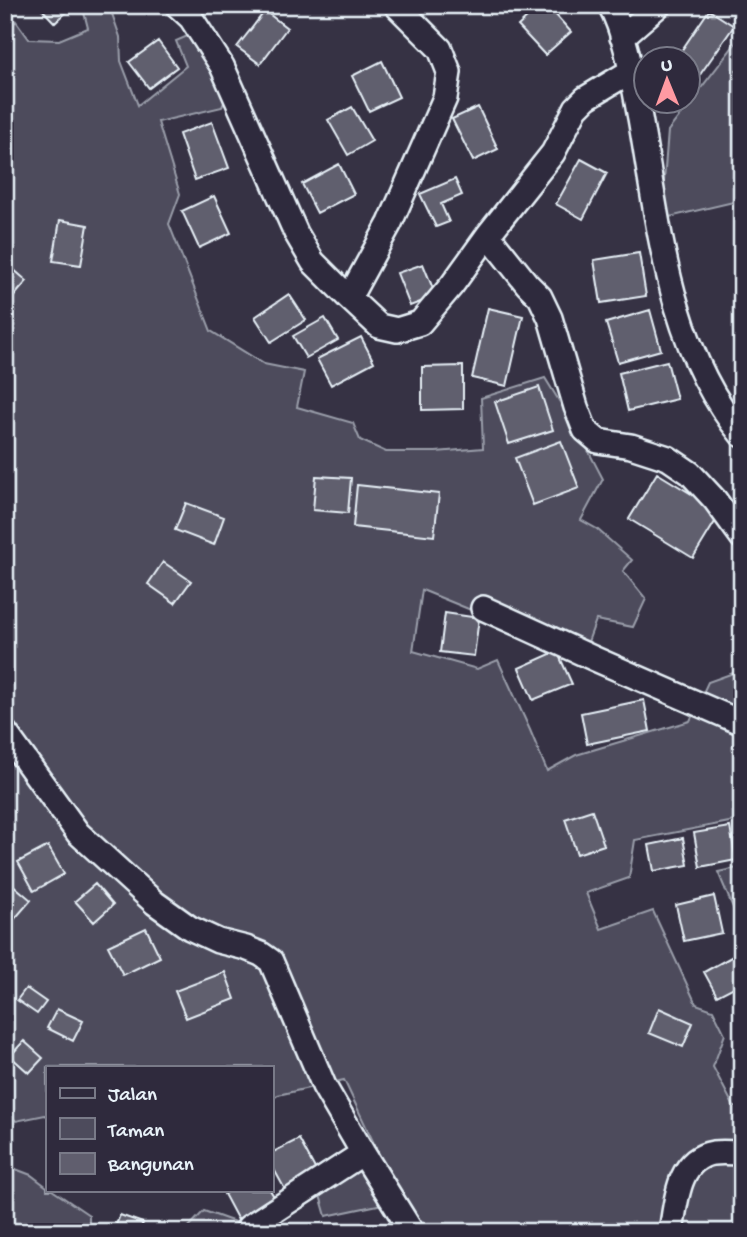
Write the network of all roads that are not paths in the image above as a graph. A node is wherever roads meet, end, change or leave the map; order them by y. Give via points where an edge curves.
1 (177, 5) edge
2 (396, 5) edge
3 (610, 5) edge
4 (659, 5) edge
5 (622, 37) junction
6 (631, 71) junction
7 (488, 235) junction
8 (349, 298) junction
9 (742, 435) edge
10 (742, 537) edge
11 (484, 608) dead end
12 (742, 723) edge
13 (5, 732) edge
14 (363, 1153) junction
15 (742, 1153) edge
16 (249, 1227) dead end
17 (412, 1232) edge
18 (671, 1232) edge

1 - 8 street via 191,18 222,66 296,233 313,261
2 - 8 street via 440,49 449,72 445,98 390,223
3 - 5 street
4 - 5 street
5 - 6 street
6 - 7 street via 576,108 553,153
6 - 9 street via 667,268 688,341 705,381
7 - 8 street via 420,323 397,330 379,326
7 - 10 street via 540,297 585,430 598,441 668,458 690,473
11 - 12 street
13 - 14 street via 78,833 155,903 190,928 271,961 324,1086
14 - 16 street
14 - 17 street
15 - 18 street via 711,1154 692,1164 679,1184

